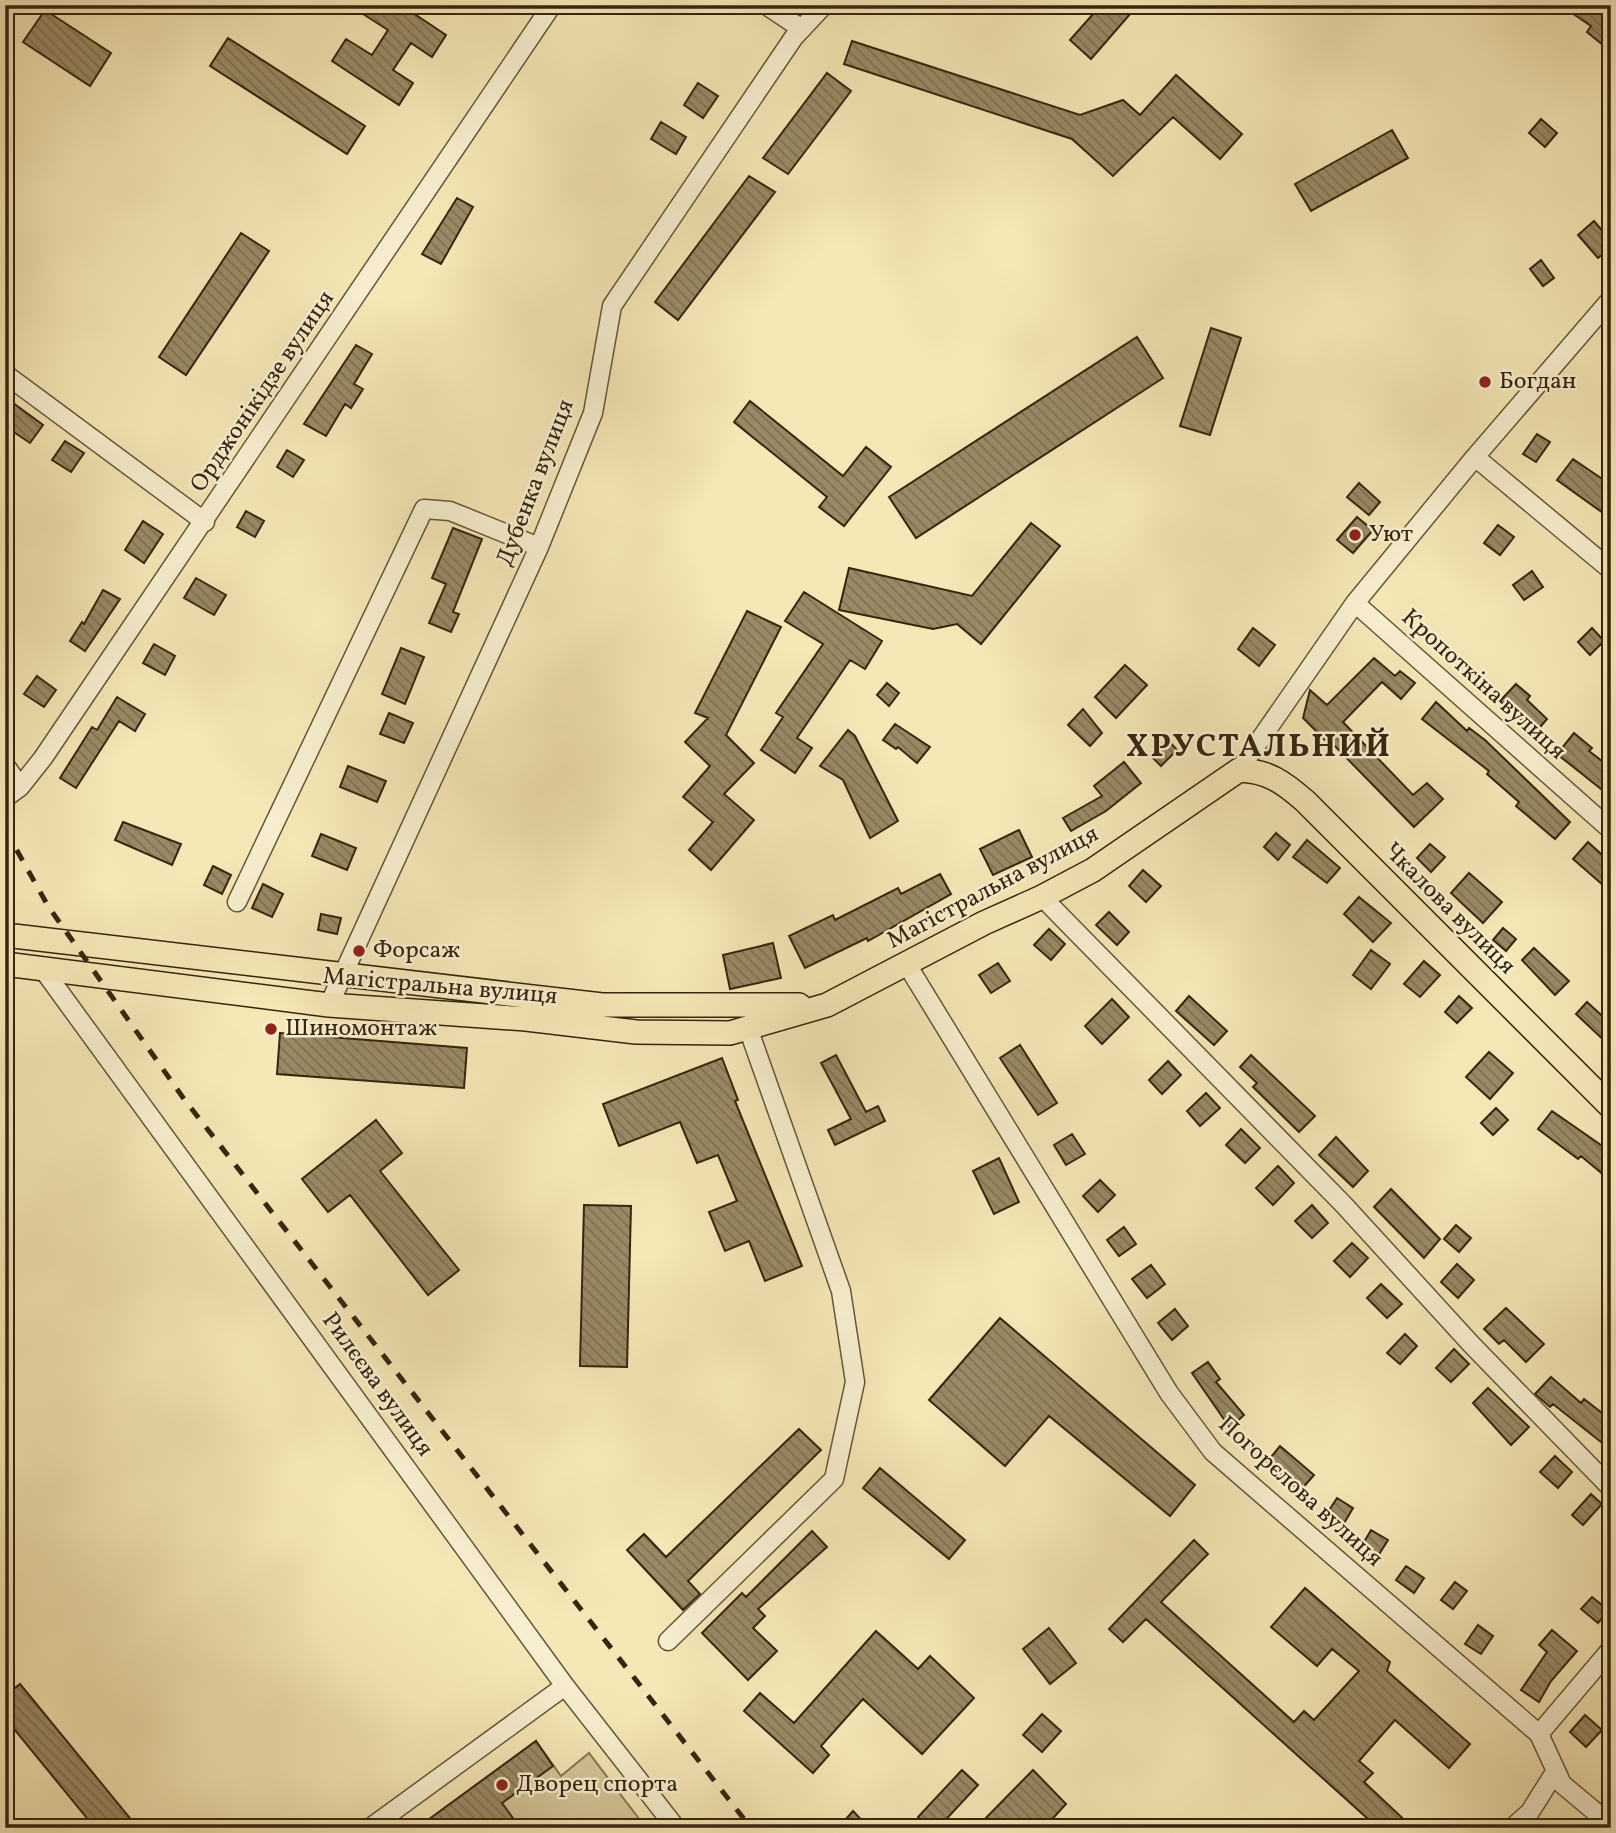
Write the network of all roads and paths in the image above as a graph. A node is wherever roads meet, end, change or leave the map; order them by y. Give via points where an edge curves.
1 (552, 5) edge
2 (766, 5) edge
3 (824, 5) edge
4 (802, 29) junction
5 (1611, 299) edge
6 (5, 374) edge
7 (1475, 457) junction
8 (205, 522) junction
9 (539, 547) junction
10 (1611, 570) edge
11 (1355, 604) junction
12 (5, 765) edge
13 (1239, 770) junction
14 (12, 793) edge
15 (1611, 830) edge
16 (1042, 897) junction
17 (237, 902) dead end
18 (5, 935) edge
19 (906, 963) junction
20 (5, 964) edge
21 (43, 968) junction
22 (340, 976) junction
23 (328, 1005) junction
24 (827, 1005) junction
25 (748, 1028) junction
26 (1611, 1107) edge
27 (1611, 1488) edge
28 (668, 1641) dead end
29 (1611, 1649) edge
30 (565, 1686) junction
31 (1539, 1734) junction
32 (1555, 1772) junction
33 (1611, 1825) edge
34 (370, 1828) edge
35 (676, 1828) edge
36 (1513, 1828) edge

1 - 8 street, Орджонікідзе вулиця
2 - 4 street
3 - 4 street, Дубенка вулиця
4 - 9 street, Дубенка вулиця via 612,306 593,413
5 - 7 street, Магістральна вулиця
6 - 8 street
7 - 10 street
7 - 11 street, Магістральна вулиця
8 - 14 street, Орджонікідзе вулиця via 43,758
9 - 17 street via 450,511 424,509
9 - 22 street, Дубенка вулиця
11 - 13 street, Магістральна вулиця
11 - 15 street, Кропоткіна вулиця
12 - 14 street
13 - 16 main road, Магістральна вулиця via 1093,870
13 - 26 main road, Чкалова вулиця via 1260,771 1281,780 1305,801
16 - 19 main road, Магістральна вулиця
16 - 27 street via 1344,1205
18 - 22 main road, Магістральна вулиця
19 - 24 main road, Магістральна вулиця
19 - 31 street, Погорєлова вулиця via 1169,1394 1213,1452
20 - 21 main road, Магістральна вулиця
21 - 23 main road, Магістральна вулиця
21 - 30 street, Рилєєва вулиця
22 - 23 street, Дубенка вулиця
22 - 24 main road, Магістральна вулиця via 602,1005
23 - 25 main road, Магістральна вулиця via 636,1032 730,1033
24 - 25 main road, Магістральна вулиця
25 - 28 street via 841,1291 855,1382 834,1479
29 - 31 street
30 - 34 street
30 - 35 street, Рилєєва вулиця
31 - 32 street, Погорєлова вулиця
32 - 33 street, Погорєлова вулиця via 1562,1784
32 - 36 street via 1530,1812

